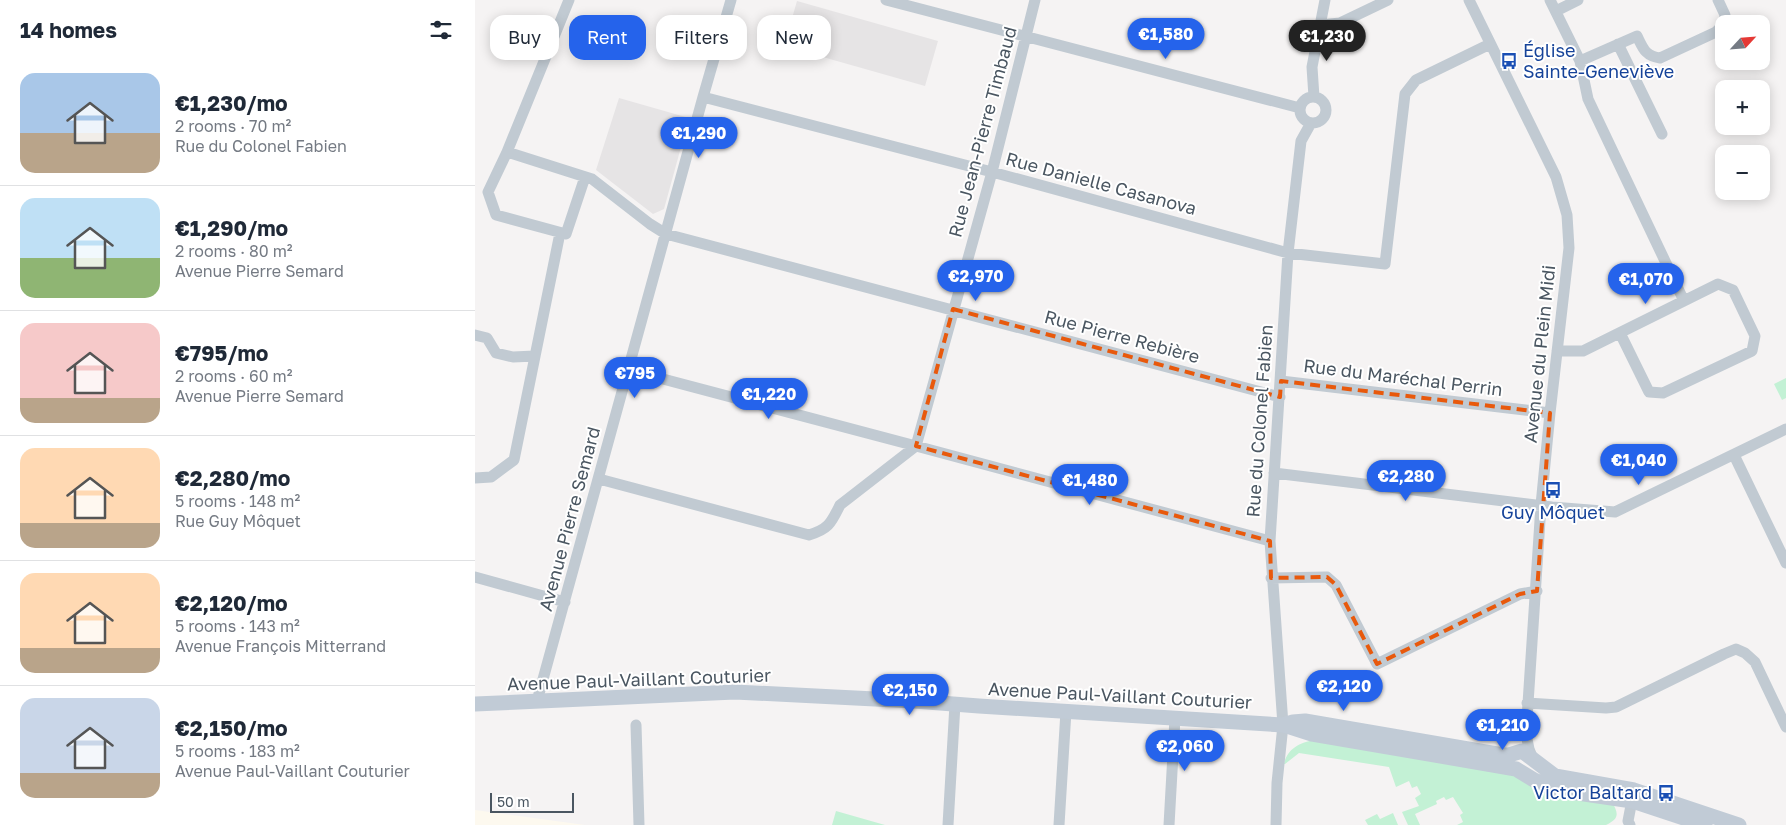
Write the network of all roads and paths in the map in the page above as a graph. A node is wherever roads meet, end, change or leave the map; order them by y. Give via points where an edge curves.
1 (569, 0) edge
2 (731, 0) edge
3 (886, 0) edge
4 (1035, 0) edge
5 (1325, 0) edge
6 (1388, 0) edge
7 (1469, 0) edge
8 (1550, 0) edge
9 (1578, 0) edge
10 (1718, 0) edge
11 (1556, 11) junction
12 (1725, 15) edge
13 (1321, 25) junction
14 (1715, 33) edge
15 (1026, 37) junction
16 (1490, 44) junction
17 (1618, 44) junction
18 (1580, 61) junction
19 (703, 97) junction
20 (1314, 97) junction
21 (1300, 108) junction
22 (1311, 123) junction
23 (1662, 134) dead end
24 (507, 152) junction
25 (992, 172) junction
26 (585, 177) junction
27 (560, 233) junction
28 (666, 234) junction
29 (1288, 253) junction
30 (1683, 301) junction
31 (953, 309) junction
32 (1620, 333) junction
33 (475, 335) edge
34 (1557, 351) junction
35 (535, 356) junction
36 (629, 370) junction
37 (1281, 381) junction
38 (1279, 397) junction
39 (1550, 413) junction
40 (1786, 429) edge
41 (916, 446) junction
42 (1734, 456) junction
43 (1274, 473) junction
44 (475, 478) edge
45 (599, 480) junction
46 (1541, 505) junction
47 (1270, 541) junction
48 (1786, 563) edge
49 (475, 577) edge
50 (1271, 578) junction
51 (1537, 591) junction
52 (565, 602) junction
53 (537, 701) junction
54 (1527, 702) junction
55 (475, 704) edge
56 (955, 704) junction
57 (1066, 711) junction
58 (1175, 718) junction
59 (636, 725) dead end
60 (1283, 725) junction
61 (1786, 728) edge
62 (1525, 734) junction
63 (1517, 752) junction
64 (1537, 762) junction
65 (1516, 769) junction
66 (1534, 780) junction
67 (1633, 795) junction
68 (1625, 824) edge
69 (639, 825) edge
70 (948, 825) edge
71 (1059, 825) edge
72 (1169, 825) edge
73 (1277, 825) edge
74 (1705, 825) edge
75 (1739, 825) edge

1 - 24 street
2 - 19 street, Avenue Pierre Semard
3 - 15 street
4 - 15 street, Rue Jean-Pierre Timbaud
5 - 13 street, Rue du Colonel Fabien
6 - 13 street via 1340,23
7 - 16 street, Avenue du Plein Midi
8 - 11 street
9 - 11 street
10 - 12 street
11 - 18 street
13 - 20 street, Rue du Colonel Fabien via 1312,67
14 - 17 street via 1660,58 1651,57 1637,36
15 - 21 street
15 - 25 street, Rue Jean-Pierre Timbaud
16 - 29 street, Rue Danielle Casanova via 1416,80 1405,94 1385,264
16 - 34 street, Avenue du Plein Midi via 1556,177 1567,215 1569,248
17 - 18 street
17 - 23 street
18 - 30 street via 1588,99
19 - 25 street, Rue Danielle Casanova
19 - 28 street, Avenue Pierre Semard
20 - 21 street via 1307,98
20 - 22 street, Rue du Colonel Fabien via 1324,104 1325,112 1322,119
21 - 22 street via 1301,116
22 - 29 street, Rue du Colonel Fabien via 1301,141
24 - 26 street, Rue Pierre Rebière
24 - 27 street via 488,192 496,214
25 - 29 street, Rue Danielle Casanova
25 - 31 street, Rue Jean-Pierre Timbaud
26 - 27 street via 566,234
26 - 28 street, Rue Pierre Rebière
27 - 35 street
28 - 31 street, Rue Pierre Rebière
28 - 36 street, Avenue Pierre Semard
29 - 37 street, Rue du Colonel Fabien
30 - 32 street
30 - 32 street via 1718,284 1733,290 1755,336 1752,351 1663,394 1649,392
31 - 38 street, Rue Pierre Rebière
31 - 41 street, Rue Jean-Pierre Timbaud
32 - 34 street via 1583,352
33 - 35 street via 487,338 496,353 513,357
34 - 39 street, Avenue du Plein Midi
35 - 44 street via 514,460 491,477
36 - 41 street
36 - 45 street, Avenue Pierre Semard
37 - 38 street, Rue du Colonel Fabien
37 - 39 street, Rue du Maréchal Perrin
38 - 43 street, Rue du Colonel Fabien
39 - 46 street, Avenue du Plein Midi
40 - 42 street
41 - 45 street via 840,505 824,530 809,534
41 - 47 street
42 - 46 street via 1615,512
42 - 48 street
43 - 46 street
43 - 47 street, Rue du Colonel Fabien
45 - 52 street, Avenue Pierre Semard
46 - 51 street, Avenue du Plein Midi
47 - 50 street, Rue du Colonel Fabien
49 - 52 street
50 - 51 street via 1327,577 1336,585 1377,664 1520,594
50 - 60 street, Rue du Colonel Fabien
51 - 54 street, Avenue du Plein Midi
52 - 53 street, Avenue Pierre Semard
53 - 55 street, Avenue Paul-Vaillant Couturier
53 - 56 street, Avenue Paul-Vaillant Couturier via 735,692
54 - 61 street via 1616,707 1736,650 1755,662
54 - 62 street, Avenue du Plein Midi
56 - 57 street, Avenue Paul-Vaillant Couturier
56 - 70 street
57 - 58 street, Avenue Paul-Vaillant Couturier
57 - 71 street
58 - 60 street, Avenue Paul-Vaillant Couturier
58 - 72 street
59 - 69 street
60 - 63 street via 1312,722 1495,754
60 - 65 street via 1312,734
60 - 73 street, Rue du Colonel Fabien via 1277,783
62 - 63 street, Avenue du Plein Midi
62 - 64 street, Avenue du Plein Midi
63 - 64 street via 1522,751
63 - 65 street, Avenue du Plein Midi via 1513,762
64 - 66 street via 1543,776
64 - 67 street via 1555,776
65 - 66 street
66 - 67 street via 1557,790
67 - 68 street
67 - 74 street
67 - 75 street

